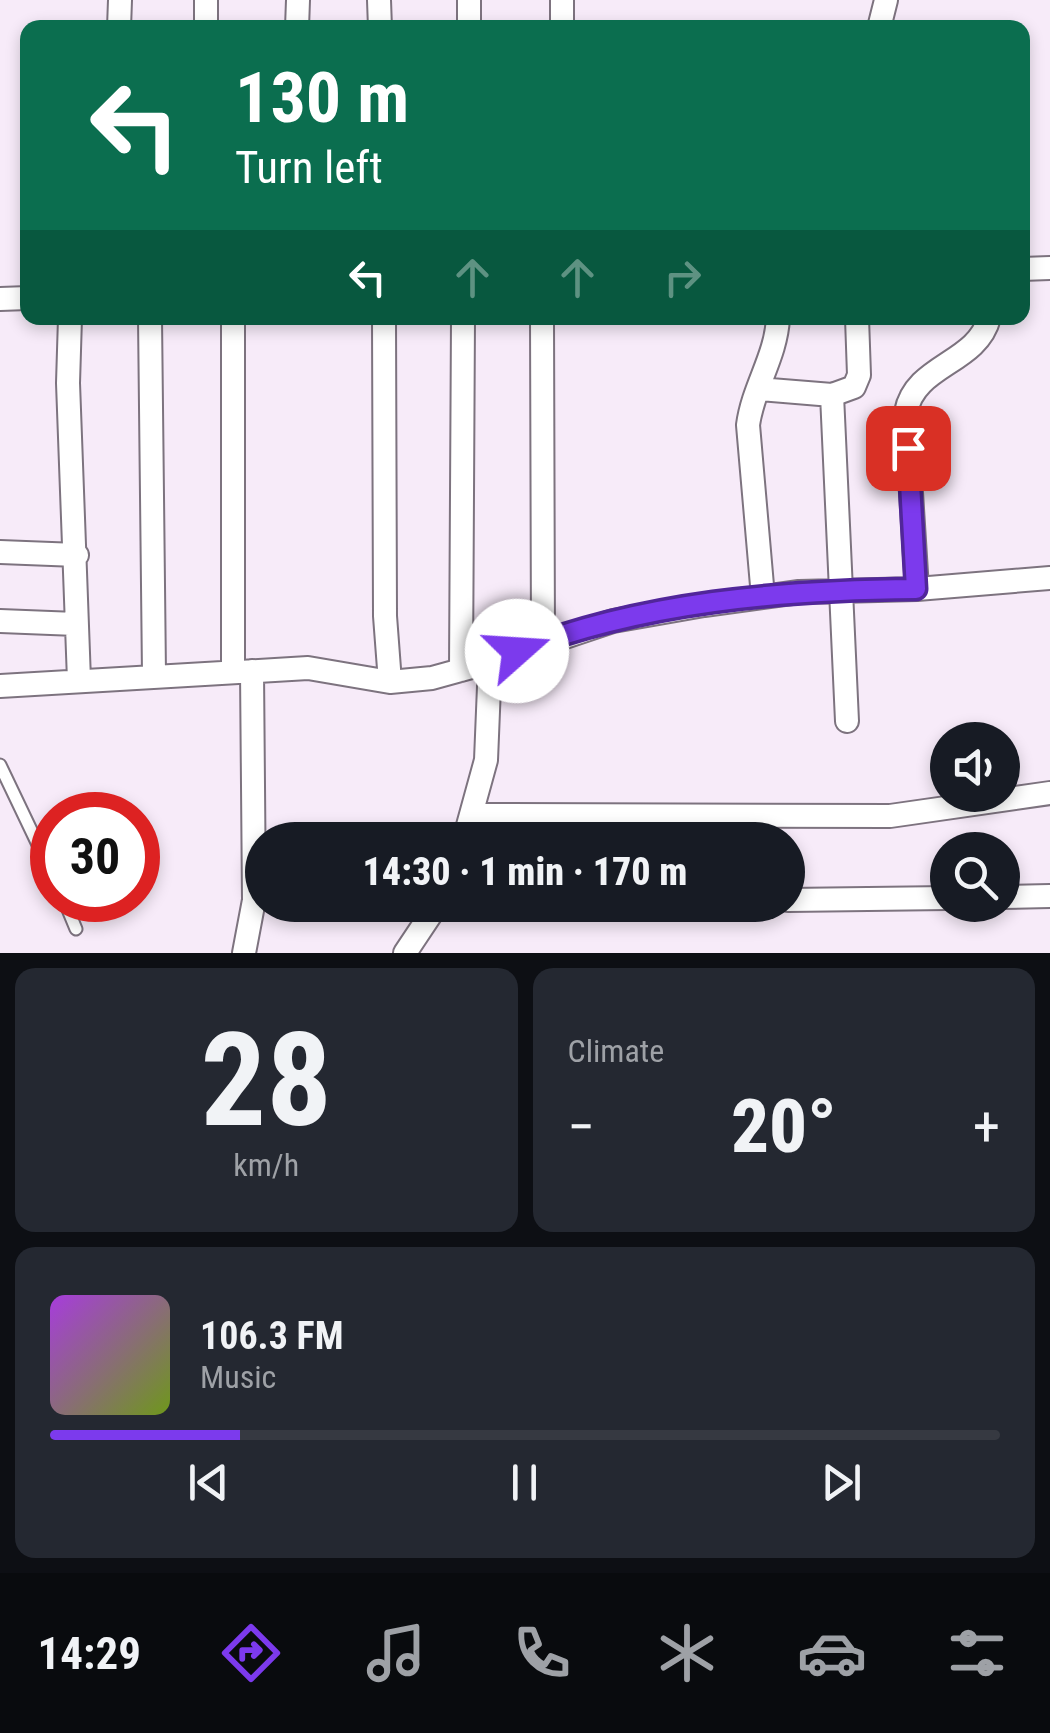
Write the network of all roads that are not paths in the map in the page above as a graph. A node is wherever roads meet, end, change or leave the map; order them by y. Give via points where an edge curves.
1 (70, 325) edge
2 (150, 325) edge
3 (233, 325) edge
4 (384, 325) edge
5 (462, 325) edge
6 (542, 325) edge
7 (777, 325) edge
8 (858, 325) edge
9 (987, 325) edge
10 (759, 388) junction
11 (832, 395) junction
12 (0, 552) edge
13 (77, 555) junction
14 (1050, 578) edge
15 (916, 589) junction
16 (839, 590) junction
17 (764, 597) junction
18 (0, 621) edge
19 (76, 624) junction
20 (543, 641) junction
21 (490, 662) junction
22 (242, 670) junction
23 (461, 670) junction
24 (154, 674) junction
25 (80, 680) junction
26 (390, 682) junction
27 (0, 686) edge
28 (848, 721) dead end
29 (0, 765) edge
30 (1050, 792) edge
31 (474, 815) junction
32 (253, 822) edge
33 (471, 822) edge
34 (30, 828) edge
35 (1020, 896) edge
36 (1050, 896) edge
37 (930, 898) edge
38 (805, 900) edge
39 (73, 922) edge
40 (252, 922) edge
41 (425, 922) edge
42 (76, 929) dead end
43 (244, 953) edge
44 (405, 953) edge

1 - 13 street
2 - 24 street
3 - 22 street
4 - 26 street
5 - 23 street
6 - 20 street
7 - 10 street
8 - 11 street via 854,387
9 - 15 street via 969,350 910,394
10 - 11 street
10 - 17 street via 748,424
11 - 16 street
12 - 13 street
13 - 19 street
14 - 15 street
15 - 16 street
16 - 17 street
16 - 28 street
17 - 20 street via 613,621
18 - 19 street
19 - 25 street
20 - 21 street
21 - 23 street
21 - 31 street via 491,713
22 - 24 street
22 - 26 street via 308,668
22 - 32 street
23 - 26 street
24 - 25 street
25 - 27 street
29 - 34 lane
30 - 31 street via 890,816
31 - 33 street
35 - 36 street
37 - 38 street
39 - 42 lane
40 - 43 street
41 - 44 street

